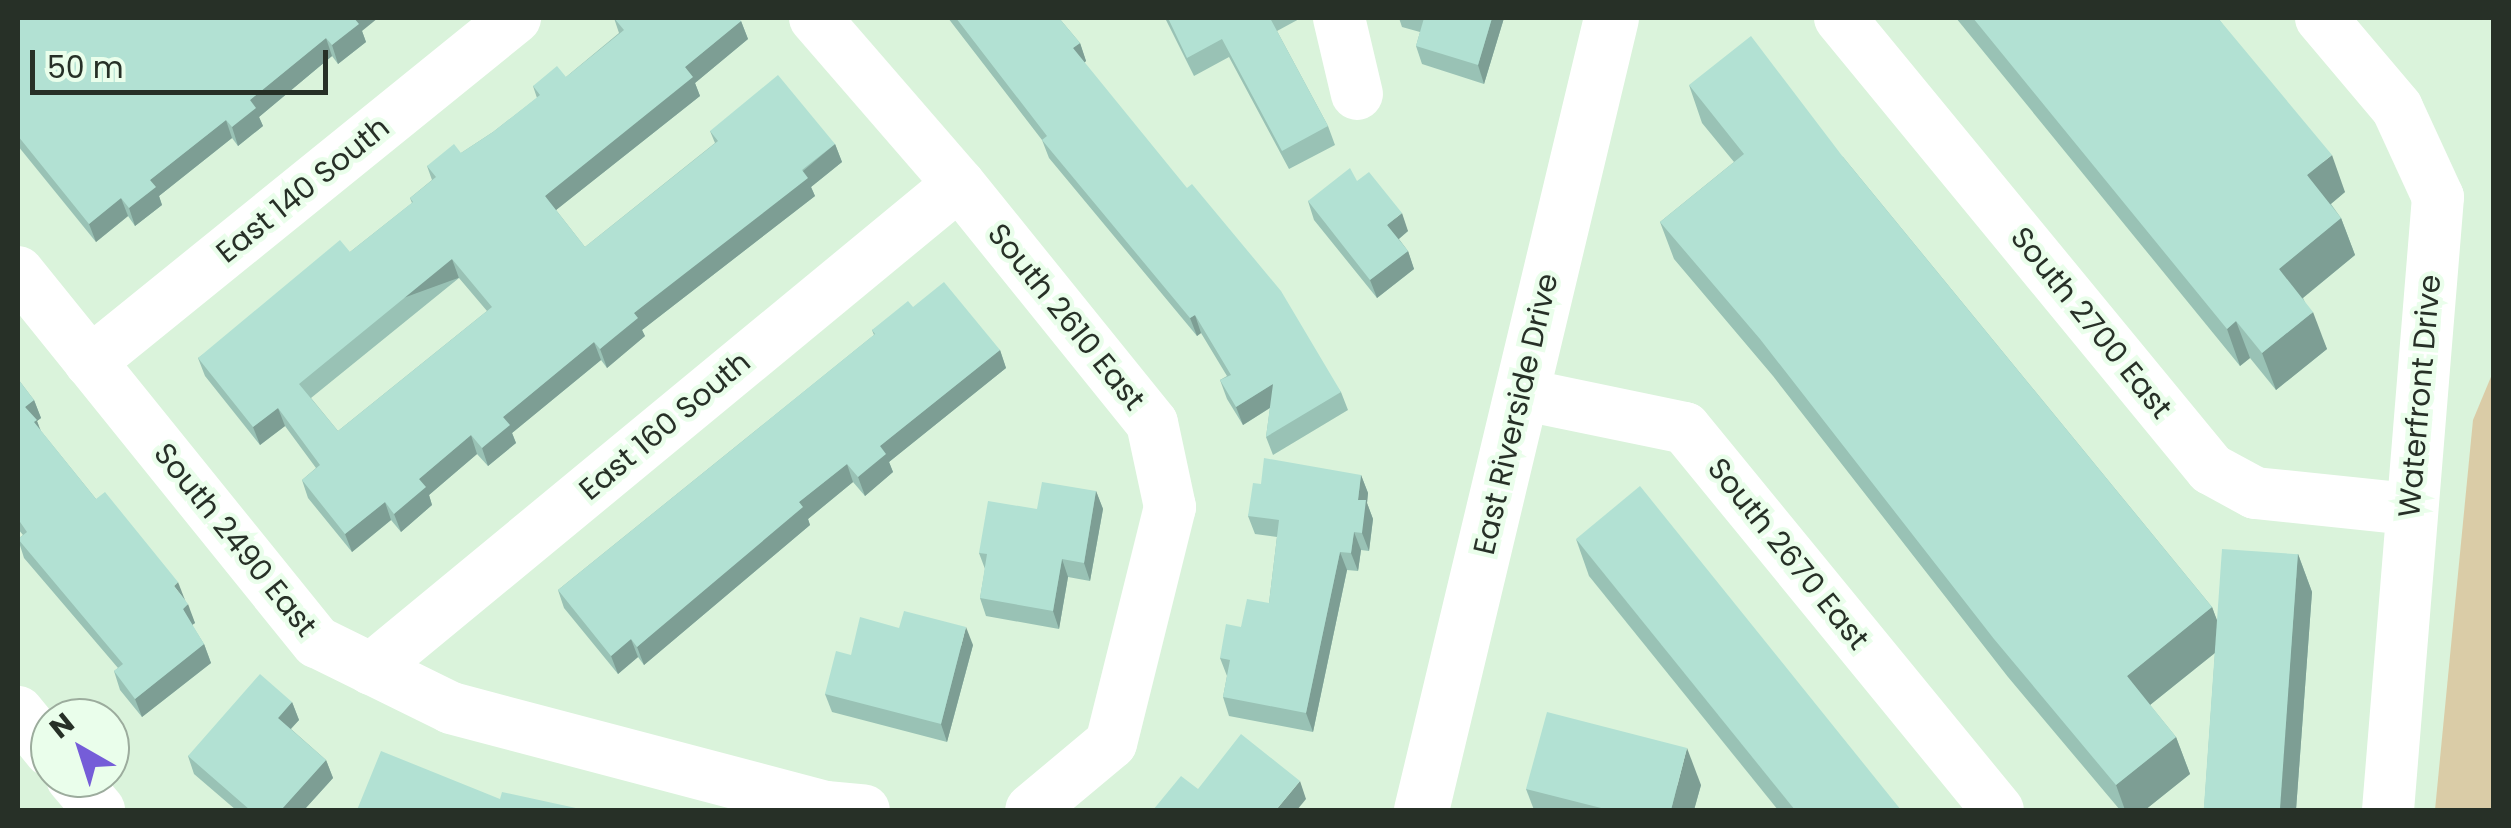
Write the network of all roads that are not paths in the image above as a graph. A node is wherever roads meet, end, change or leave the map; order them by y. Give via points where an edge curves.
1 (515, 18) edge
2 (816, 18) edge
3 (1339, 18) edge
4 (1611, 18) edge
5 (1840, 18) edge
6 (2321, 18) edge
7 (1358, 94) dead end
8 (959, 184) junction
9 (18, 272) edge
10 (90, 362) junction
11 (1521, 394) junction
12 (2410, 509) junction
13 (371, 669) junction
14 (838, 810) edge
15 (1032, 810) edge
16 (1421, 810) edge
17 (1998, 810) edge
18 (2388, 810) edge

1 - 10 street, East 140 South
2 - 8 street, South 2610 East
3 - 7 street
4 - 11 main road, East Riverside Drive
5 - 12 street, South 2700 East via 2211,470 2255,494
6 - 12 street, Waterfront Drive via 2398,108 2438,198
8 - 13 street, East 160 South
8 - 15 street, South 2610 East via 1152,424 1170,507 1112,743
9 - 10 street, South 2490 East
10 - 13 street, South 2490 East via 317,642
11 - 16 main road, East Riverside Drive
11 - 17 street, South 2670 East via 1686,428
12 - 18 street, Waterfront Drive
13 - 14 street, South 2490 East via 450,708

